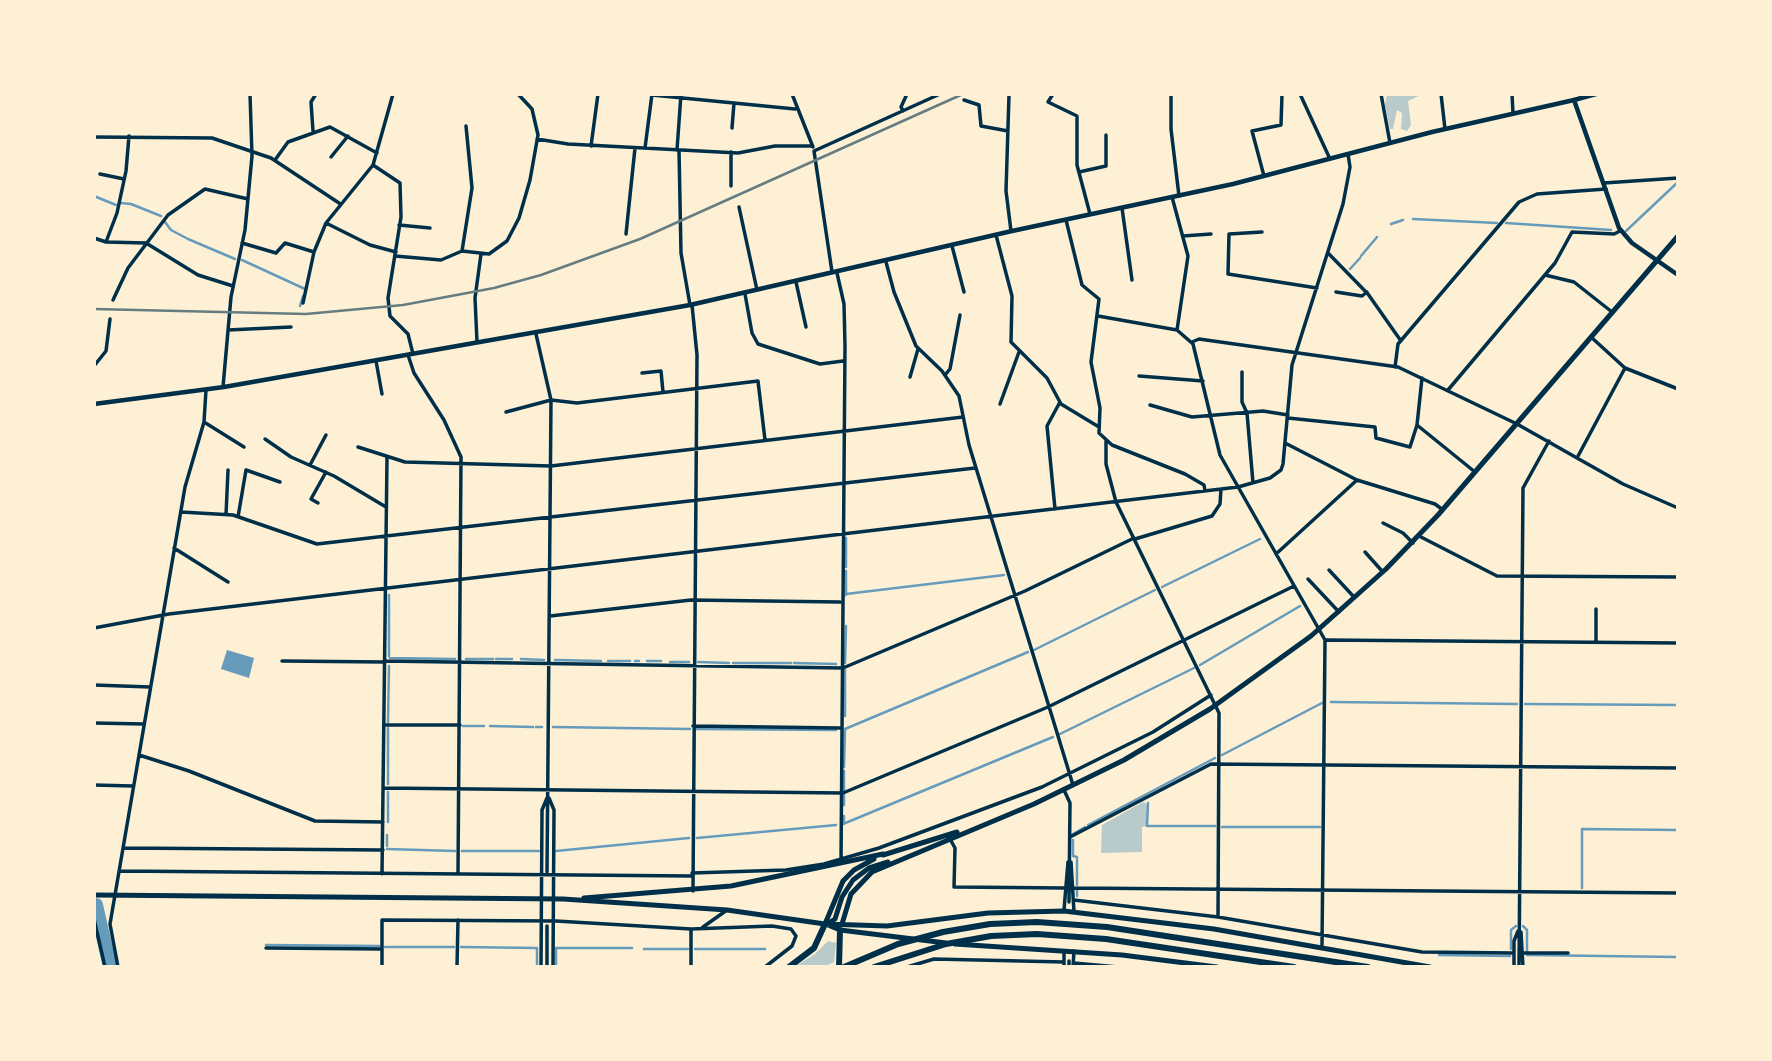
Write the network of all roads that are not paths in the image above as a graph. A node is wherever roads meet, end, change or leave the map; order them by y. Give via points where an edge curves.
1 (250, 94) edge
2 (316, 94) edge
3 (393, 94) edge
4 (518, 94) edge
5 (598, 94) edge
6 (792, 94) edge
7 (907, 94) edge
8 (940, 94) edge
9 (1053, 94) edge
10 (1171, 94) edge
11 (1282, 94) edge
12 (1300, 94) edge
13 (1381, 94) edge
14 (1441, 94) edge
15 (1512, 94) edge
16 (1596, 94) edge
17 (652, 95) edge
18 (1009, 95) edge
19 (681, 96) edge
20 (964, 100) dead end
21 (1574, 100) junction
22 (734, 103) junction
23 (795, 109) junction
24 (902, 111) junction
25 (1513, 114) junction
26 (466, 127) dead end
27 (732, 128) dead end
28 (1445, 129) junction
29 (1007, 131) junction
30 (313, 132) junction
31 (129, 135) junction
32 (1106, 135) dead end
33 (348, 136) junction
34 (94, 137) edge
35 (537, 139) junction
36 (1390, 143) junction
37 (591, 146) junction
38 (635, 148) junction
39 (645, 148) junction
40 (813, 149) junction
41 (678, 150) junction
42 (252, 151) junction
43 (731, 152) junction
44 (377, 153) junction
45 (1348, 154) junction
46 (331, 157) dead end
47 (1330, 159) junction
48 (275, 160) junction
49 (373, 165) junction
50 (1079, 172) junction
51 (100, 174) dead end
52 (1264, 176) junction
53 (1678, 178) edge
54 (124, 179) junction
55 (1604, 183) junction
56 (731, 186) dead end
57 (1606, 189) junction
58 (1179, 196) junction
59 (1172, 197) junction
60 (248, 199) junction
61 (339, 203) junction
62 (739, 207) dead end
63 (1122, 208) junction
64 (1090, 215) junction
65 (1066, 219) junction
66 (326, 223) junction
67 (399, 225) junction
68 (430, 228) dead end
69 (1620, 230) junction
70 (1011, 231) junction
71 (1262, 232) dead end
72 (626, 234) dead end
73 (996, 234) junction
74 (1211, 234) dead end
75 (1183, 236) junction
76 (1678, 236) edge
77 (94, 238) edge
78 (106, 242) junction
79 (146, 243) junction
80 (242, 243) junction
81 (952, 246) junction
82 (462, 251) junction
83 (314, 253) junction
84 (1328, 253) junction
85 (395, 254) junction
86 (481, 254) junction
87 (1656, 260) junction
88 (886, 262) junction
89 (835, 274) junction
90 (1545, 275) junction
91 (1678, 275) edge
92 (1132, 280) dead end
93 (796, 282) junction
94 (233, 286) junction
95 (1317, 288) junction
96 (757, 291) junction
97 (964, 292) dead end
98 (1336, 292) dead end
99 (1367, 292) junction
100 (745, 294) junction
101 (113, 300) dead end
102 (303, 303) dead end
103 (691, 305) junction
104 (1612, 312) junction
105 (1098, 316) junction
106 (110, 319) dead end
107 (966, 322) dead end
108 (291, 327) dead end
109 (806, 327) dead end
110 (228, 330) junction
111 (1177, 330) junction
112 (536, 334) junction
113 (1591, 337) junction
114 (1401, 341) junction
115 (477, 342) junction
116 (1192, 342) junction
117 (918, 349) junction
118 (1019, 352) junction
119 (1296, 353) junction
120 (410, 354) junction
121 (376, 361) junction
122 (843, 361) junction
123 (647, 365) dead end
124 (94, 366) edge
125 (1395, 367) junction
126 (1625, 368) junction
127 (1242, 372) dead end
128 (642, 373) dead end
129 (648, 373) junction
130 (757, 374) dead end
131 (945, 375) junction
132 (1139, 376) dead end
133 (910, 377) dead end
134 (1422, 378) junction
135 (1204, 381) junction
136 (758, 382) junction
137 (223, 387) junction
138 (1678, 388) edge
139 (696, 389) junction
140 (206, 390) junction
141 (1448, 390) junction
142 (664, 393) junction
143 (382, 394) dead end
144 (551, 400) junction
145 (1060, 402) junction
146 (94, 404) edge
147 (1000, 404) dead end
148 (1150, 405) dead end
149 (506, 412) dead end
150 (1247, 413) junction
151 (1211, 416) junction
152 (1288, 416) junction
153 (963, 417) junction
154 (204, 422) junction
155 (1517, 424) junction
156 (1417, 425) junction
157 (1099, 427) junction
158 (843, 431) junction
159 (326, 435) dead end
160 (265, 439) dead end
161 (765, 440) junction
162 (1106, 441) junction
163 (1549, 441) junction
164 (1285, 443) junction
165 (244, 447) dead end
166 (358, 447) dead end
167 (696, 449) junction
168 (387, 457) junction
169 (1577, 458) junction
170 (462, 464) junction
171 (310, 465) junction
172 (551, 466) junction
173 (975, 468) junction
174 (228, 470) dead end
175 (326, 472) junction
176 (1475, 472) junction
177 (1357, 480) junction
178 (280, 482) dead end
179 (842, 482) junction
180 (1253, 483) junction
181 (1238, 487) junction
182 (1221, 489) junction
183 (1205, 491) junction
184 (695, 498) junction
185 (1116, 502) junction
186 (318, 503) dead end
187 (386, 507) junction
188 (1678, 508) edge
189 (1055, 509) junction
190 (1443, 510) junction
191 (181, 512) junction
192 (226, 515) junction
193 (550, 516) junction
194 (238, 517) junction
195 (990, 517) junction
196 (1382, 523) dead end
197 (461, 527) junction
198 (842, 535) junction
199 (385, 536) junction
200 (1419, 536) junction
201 (1134, 538) junction
202 (1413, 543) junction
203 (174, 548) junction
204 (695, 552) junction
205 (1365, 552) dead end
206 (1276, 554) junction
207 (550, 569) junction
208 (1329, 570) dead end
209 (1383, 572) junction
210 (1522, 576) junction
211 (1678, 577) edge
212 (1308, 579) dead end
213 (461, 580) junction
214 (228, 582) dead end
215 (1294, 586) junction
216 (385, 589) junction
217 (1014, 596) junction
218 (1355, 598) junction
219 (694, 600) junction
220 (841, 602) junction
221 (1596, 609) dead end
222 (1339, 612) junction
223 (163, 615) junction
224 (550, 616) junction
225 (94, 628) edge
226 (1319, 629) junction
227 (1184, 640) junction
228 (1325, 640) junction
229 (1521, 641) junction
230 (1596, 642) junction
231 (1678, 643) edge
232 (282, 661) dead end
233 (384, 661) junction
234 (460, 662) junction
235 (549, 663) junction
236 (694, 666) junction
237 (841, 668) junction
238 (94, 685) edge
239 (150, 687) junction
240 (1211, 695) junction
241 (1216, 705) junction
242 (1048, 707) junction
243 (94, 723) edge
244 (144, 724) junction
245 (384, 725) junction
246 (460, 725) junction
247 (693, 726) junction
248 (840, 727) junction
249 (139, 755) junction
250 (1219, 764) junction
251 (1325, 765) junction
252 (1520, 766) junction
253 (1678, 768) edge
254 (1068, 774) junction
255 (94, 785) edge
256 (133, 786) junction
257 (1073, 786) junction
258 (383, 788) junction
259 (459, 788) junction
260 (548, 789) junction
261 (1064, 790) junction
262 (693, 791) junction
263 (839, 793) junction
264 (548, 796) junction
265 (383, 822) junction
266 (983, 824) junction
267 (1070, 837) junction
268 (950, 839) junction
269 (123, 848) junction
270 (383, 850) junction
271 (883, 854) junction
272 (915, 855) junction
273 (1070, 857) junction
274 (841, 862) junction
275 (119, 872) junction
276 (547, 872) dead end
277 (383, 874) junction
278 (458, 874) junction
279 (692, 874) junction
280 (542, 875) junction
281 (553, 875) junction
282 (1065, 888) junction
283 (1074, 888) junction
284 (1218, 890) junction
285 (1324, 890) junction
286 (693, 891) junction
287 (1519, 892) junction
288 (1678, 893) edge
289 (94, 895) edge
290 (115, 895) junction
291 (541, 899) junction
292 (553, 899) junction
293 (563, 899) junction
294 (1072, 901) junction
295 (727, 911) junction
296 (1064, 911) junction
297 (1074, 912) junction
298 (1218, 917) junction
299 (94, 919) edge
300 (458, 920) junction
301 (541, 921) junction
302 (553, 921) junction
303 (825, 924) junction
304 (547, 926) dead end
305 (841, 927) junction
306 (1519, 927) junction
307 (691, 929) junction
308 (701, 929) junction
309 (1323, 934) junction
310 (1322, 946) junction
311 (266, 948) dead end
312 (382, 949) junction
313 (1064, 951) junction
314 (1074, 951) junction
315 (1514, 953) junction
316 (1524, 953) junction
317 (1568, 953) dead end
318 (953, 960) junction
319 (1069, 964) edge
320 (105, 967) edge
321 (118, 967) edge
322 (382, 967) edge
323 (457, 967) edge
324 (541, 967) edge
325 (547, 967) edge
326 (553, 967) edge
327 (691, 967) edge
328 (765, 967) edge
329 (789, 967) edge
330 (839, 967) edge
331 (845, 967) edge
332 (874, 967) edge
333 (907, 967) edge
334 (953, 967) edge
335 (1118, 967) edge
336 (1217, 967) edge
337 (1294, 967) edge
338 (1368, 967) edge
339 (1430, 967) edge
340 (1519, 967) edge

1 - 42 street
2 - 30 street via 311,102
3 - 44 street
4 - 35 street via 532,109
5 - 37 street
6 - 23 street
7 - 24 street
8 - 24 street
9 - 50 street via 1048,103 1077,117
10 - 58 street
11 - 52 street via 1281,125 1252,131
12 - 47 street
13 - 36 street
14 - 28 street
15 - 25 street
16 - 21 main road
17 - 19 street
17 - 39 street
18 - 29 street
19 - 22 street
19 - 41 street
20 - 29 street via 979,106 981,126
21 - 25 main road
21 - 55 main road
22 - 23 street
22 - 27 street
23 - 40 street
24 - 40 street
25 - 28 main road
26 - 82 street via 472,188
28 - 36 main road
29 - 70 street
30 - 33 street via 330,127
30 - 48 street via 288,142
31 - 34 street
31 - 42 street via 206,137
31 - 54 street
32 - 50 street via 1106,166
33 - 44 street
33 - 46 street
35 - 37 street
35 - 86 street via 516,226 502,247
36 - 45 main road
37 - 38 street
38 - 39 street
38 - 72 street
39 - 41 street
40 - 43 street via 775,146
40 - 89 street
41 - 43 street
41 - 103 street via 681,253
42 - 48 street
42 - 60 street
43 - 56 street
44 - 49 street
45 - 47 main road
45 - 84 street via 1345,198
47 - 52 main road
48 - 61 street
49 - 61 street
49 - 67 street via 400,183
50 - 64 street
51 - 54 street
52 - 58 main road
53 - 55 street
54 - 78 street
55 - 57 main road
57 - 69 main road
57 - 114 street via 1524,198
58 - 59 main road
59 - 63 main road
59 - 75 street
60 - 79 street via 203,189 165,217
60 - 80 street
61 - 66 street
62 - 96 street
63 - 64 main road
63 - 92 street
64 - 65 main road
65 - 70 main road
65 - 105 street via 1082,285 1100,299
66 - 83 street
66 - 85 street
67 - 68 street
67 - 85 street
69 - 87 main road
69 - 90 street via 1614,234 1572,232
70 - 73 main road
71 - 95 street via 1229,234 1228,274
73 - 81 main road
73 - 118 street via 1012,296 1010,337
74 - 75 street
75 - 111 street via 1188,263
76 - 87 highway
77 - 78 street
78 - 79 street
79 - 94 street via 198,275
79 - 101 street via 122,277
80 - 83 street via 276,253 285,243
80 - 94 street
81 - 88 main road
81 - 97 street
82 - 85 street via 441,260
82 - 86 street
83 - 102 street
84 - 95 street
84 - 99 street
85 - 120 street via 389,313 408,334
86 - 115 street via 475,292
87 - 91 main road
87 - 104 highway
88 - 89 main road
88 - 117 street
89 - 93 main road
89 - 122 street via 844,304
90 - 104 street via 1574,282
90 - 141 street
93 - 96 main road
93 - 109 street
94 - 110 street
95 - 119 street
96 - 100 main road
98 - 99 street via 1362,296
99 - 114 street
100 - 103 main road
100 - 122 street via 758,344 820,364
103 - 112 main road
103 - 139 street
104 - 113 highway
105 - 111 street
105 - 157 street via 1091,362
106 - 124 street via 106,351
107 - 131 street via 960,317
108 - 110 street
110 - 137 street
111 - 116 street
112 - 115 main road
112 - 144 street
113 - 126 street
113 - 155 highway
114 - 125 street
115 - 120 main road
116 - 119 street via 1199,339
116 - 135 street
117 - 131 street
117 - 133 street
118 - 145 street via 1047,378
118 - 147 street
119 - 125 street
119 - 152 street
120 - 121 main road
120 - 170 street via 414,373 449,428
121 - 137 main road
121 - 143 street
122 - 158 street
123 - 129 street
125 - 134 street
126 - 138 street
126 - 169 street
127 - 150 street via 1242,402
128 - 129 street
129 - 142 street via 661,371
130 - 136 street
131 - 153 street via 957,390
132 - 135 street
134 - 141 street
134 - 156 street
135 - 151 street
136 - 139 street
136 - 161 street
137 - 140 main road
139 - 142 street
139 - 167 street
140 - 146 main road
140 - 154 street
141 - 155 street
142 - 144 street via 577,403
144 - 149 street
144 - 172 street
145 - 157 street
145 - 189 street via 1046,426
148 - 151 street via 1188,416
150 - 151 street
150 - 152 street
150 - 180 street
151 - 181 street via 1220,454
152 - 156 street via 1375,427 1376,438 1410,447
152 - 164 street
153 - 158 street
153 - 173 street
154 - 165 street
154 - 191 street
155 - 163 street
155 - 176 highway
156 - 176 street
157 - 162 street
158 - 161 street
158 - 179 street
159 - 171 street
160 - 171 street
161 - 167 street
162 - 183 street via 1185,474 1204,485
162 - 185 street via 1106,464
163 - 169 street
163 - 210 street via 1523,488
164 - 177 street
164 - 180 street via 1281,470
166 - 168 street
167 - 172 street
167 - 184 street
168 - 170 street via 412,463
168 - 187 street
169 - 188 street
170 - 172 street
170 - 197 street
171 - 175 street
172 - 193 street
173 - 179 street
173 - 195 street
174 - 192 street
175 - 186 street via 311,499
175 - 187 street
176 - 190 highway
177 - 190 street via 1435,503
177 - 206 street
178 - 194 street via 246,470
179 - 184 street
179 - 198 street
180 - 181 street
181 - 182 street
181 - 206 street
182 - 183 street
182 - 201 street via 1220,504 1212,516
183 - 185 street
184 - 193 street
184 - 204 street
185 - 189 street
185 - 201 street
187 - 199 street
189 - 195 street
190 - 200 highway
191 - 192 street
191 - 203 street
192 - 194 street
193 - 197 street
193 - 207 street
194 - 199 street via 312,544
195 - 198 street
195 - 217 street
196 - 202 street
197 - 199 street
197 - 213 street
198 - 204 street
198 - 220 street
199 - 216 street
200 - 202 highway
200 - 210 street via 1497,576
201 - 217 street
201 - 227 street
202 - 209 highway
203 - 214 street
203 - 223 street
204 - 207 street
204 - 219 street
205 - 209 street
206 - 215 street
207 - 213 street
207 - 224 street
208 - 218 street
209 - 218 highway
210 - 211 street
210 - 229 street
212 - 222 street
213 - 216 street
213 - 234 street
215 - 226 street
215 - 227 street
216 - 223 street
216 - 233 street
217 - 237 street
217 - 242 street
218 - 222 highway
219 - 220 street
219 - 224 street
219 - 236 street
220 - 237 street
221 - 230 street
222 - 226 highway
223 - 225 street
223 - 239 street
224 - 235 street
226 - 228 street
226 - 241 highway
227 - 240 street
227 - 242 street
228 - 229 street
228 - 251 street
229 - 230 street
229 - 252 street
230 - 231 street
232 - 233 street
233 - 234 street
233 - 245 street
234 - 235 street
234 - 246 street
235 - 236 street
235 - 260 street
236 - 237 street
236 - 247 street
237 - 248 street
238 - 239 street
239 - 244 street
240 - 241 street
240 - 254 street via 1153,732
241 - 250 street
241 - 257 highway
242 - 254 street
242 - 263 street
243 - 244 street
244 - 249 street
245 - 246 street
245 - 258 street
246 - 259 street
247 - 248 street
247 - 262 street
248 - 263 street
249 - 256 street
249 - 265 street via 315,821
250 - 251 street
250 - 267 street
250 - 284 street
251 - 252 street
251 - 285 street
252 - 253 street
252 - 287 street
254 - 257 street
254 - 274 street
255 - 256 street
256 - 269 street
257 - 261 highway
258 - 259 street
258 - 265 street
259 - 260 street
259 - 278 street
260 - 262 street
260 - 264 street
261 - 266 highway
261 - 267 street via 1070,803
262 - 263 street
262 - 279 street
263 - 274 street
264 - 276 street
264 - 280 street via 542,810
264 - 281 street via 554,810
265 - 270 street
266 - 268 highway
266 - 271 highway
267 - 273 street
268 - 272 highway
268 - 282 street via 955,848 954,887
269 - 270 street
269 - 275 street
270 - 277 street
271 - 274 highway
271 - 303 highway via 843,881
272 - 303 highway via 858,875 845,891 835,919
272 - 305 highway via 862,879 848,899
273 - 282 street
273 - 283 street
273 - 294 street
274 - 279 street via 767,872
274 - 286 highway via 773,879
275 - 277 street
275 - 290 street
277 - 278 street
278 - 280 street
279 - 281 street
279 - 286 street
280 - 281 street
280 - 291 street
281 - 292 street
282 - 296 street
283 - 284 street
283 - 294 street
284 - 285 street
284 - 298 street
285 - 287 street
285 - 309 street
286 - 293 highway
287 - 288 street
287 - 306 street
289 - 290 highway
290 - 291 highway
290 - 321 street via 110,929
291 - 292 highway
291 - 301 street
292 - 293 highway
292 - 302 street
293 - 295 highway
294 - 297 street
294 - 298 street
295 - 303 highway
295 - 308 street
296 - 297 highway
296 - 305 highway
297 - 310 highway
298 - 309 street
299 - 320 street
300 - 301 street
300 - 312 street via 382,920
300 - 323 street
301 - 302 street
301 - 324 street
302 - 307 street
302 - 326 street
303 - 305 highway
303 - 329 highway via 814,948
304 - 325 street
305 - 313 highway via 950,943
305 - 330 highway
306 - 315 street
306 - 316 street
306 - 340 street
307 - 308 street
307 - 327 street
308 - 328 street via 791,929 796,936 792,946
309 - 310 street
309 - 315 street via 1422,952
310 - 339 highway
311 - 312 street
312 - 322 street
313 - 314 highway
313 - 319 street
314 - 319 street
314 - 336 highway
315 - 340 street
316 - 317 street
316 - 340 street
318 - 319 street
318 - 333 street via 934,959
318 - 334 street
319 - 335 street
331 - 338 highway via 898,944 967,927 1013,922 1078,924
332 - 337 highway via 924,949 1014,935 1078,936

